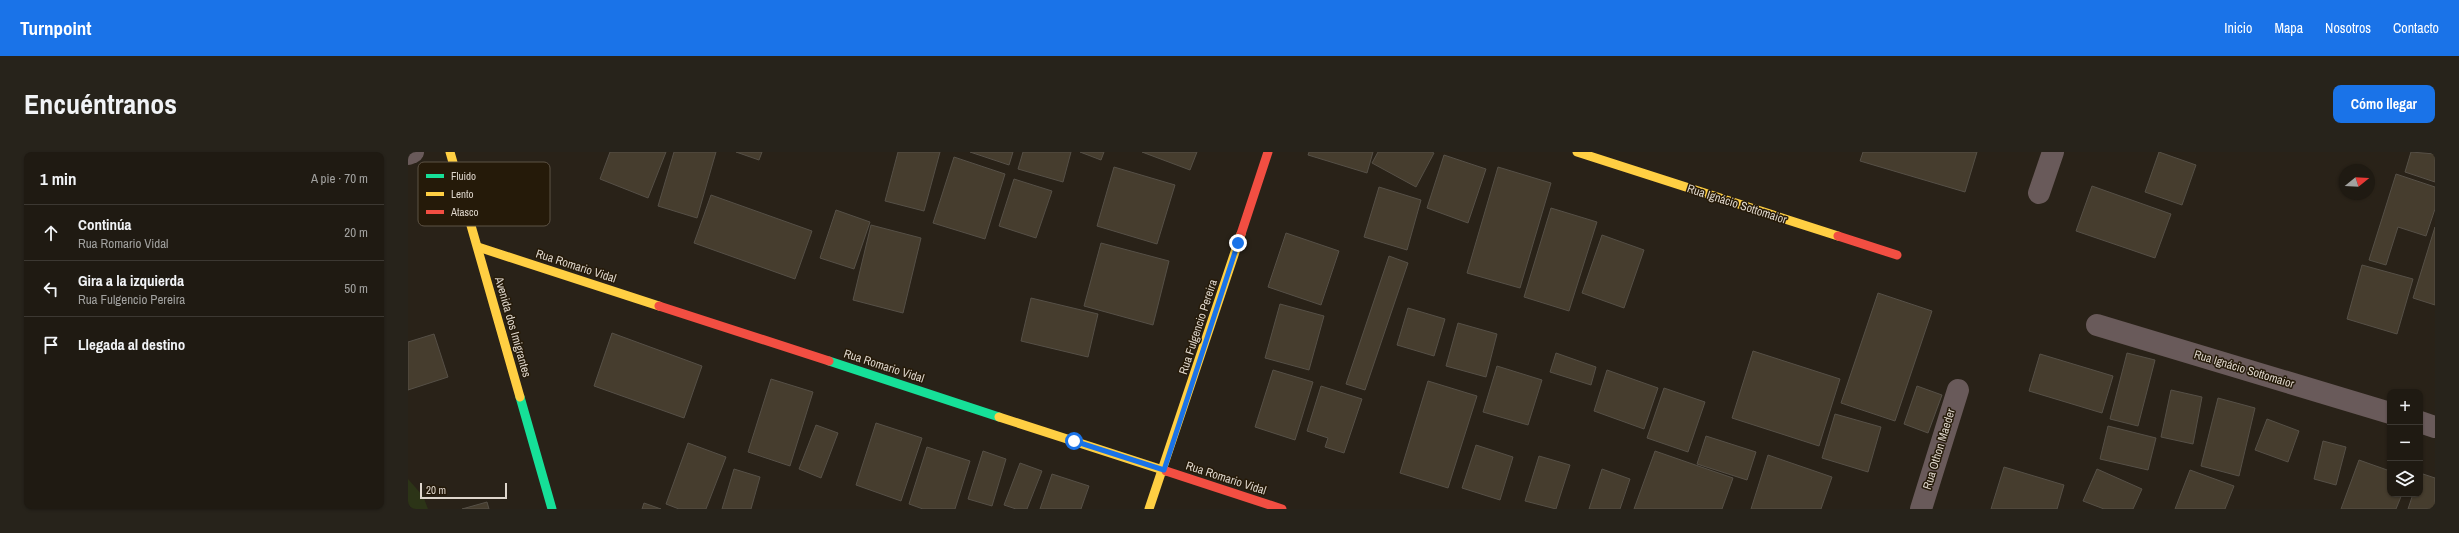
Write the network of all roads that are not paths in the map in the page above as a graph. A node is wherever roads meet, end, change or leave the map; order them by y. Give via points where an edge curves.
1 (414, 152) edge
2 (450, 152) edge
3 (1268, 152) edge
4 (1577, 152) edge
5 (2053, 152) edge
6 (408, 154) edge
7 (453, 162) edge
8 (2039, 193) dead end
9 (472, 226) edge
10 (478, 247) junction
11 (1897, 255) dead end
12 (2097, 325) dead end
13 (1958, 390) dead end
14 (2387, 412) edge
15 (2423, 423) edge
16 (2435, 427) edge
17 (1164, 470) junction
18 (552, 509) edge
19 (1149, 509) edge
20 (1282, 509) edge
21 (1921, 509) edge

1 - 6 street
2 - 7 street, Avenida dos Imigrantes
3 - 17 street, Rua Fulgencio Pereira
4 - 11 street, Rua Ignácio Sottomaior
5 - 8 street
9 - 10 street, Avenida dos Imigrantes
10 - 17 street, Rua Romario Vidal
10 - 18 street, Avenida dos Imigrantes
12 - 14 street, Rua Ignácio Sottomaior
13 - 21 street, Rua Othon Maeder
15 - 16 street
17 - 19 street, Rua Fulgencio Pereira
17 - 20 street, Rua Romario Vidal

